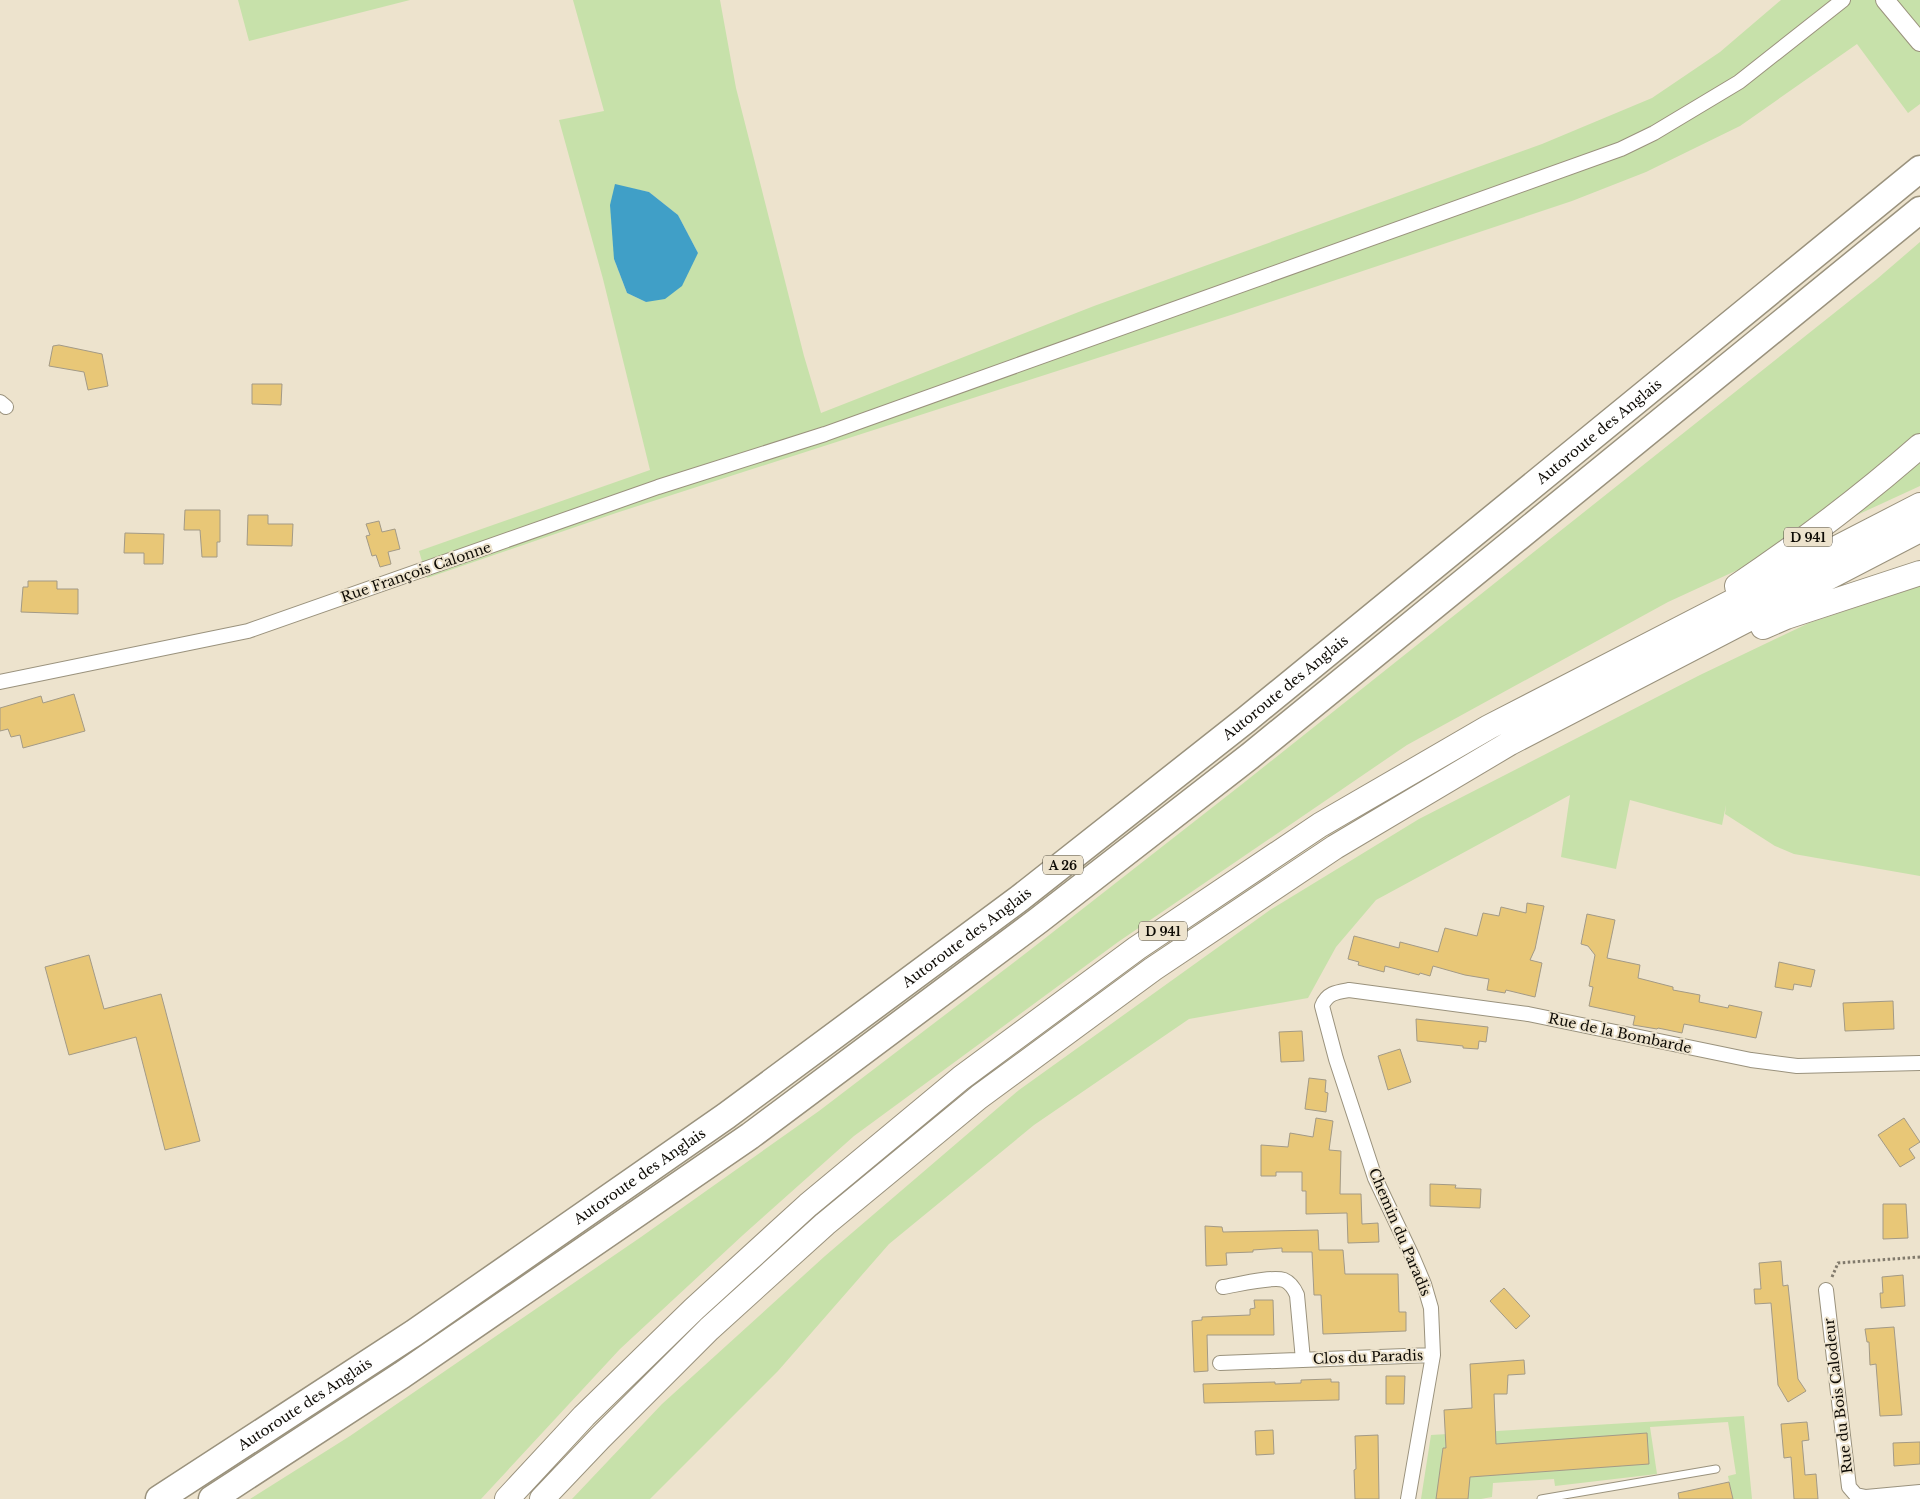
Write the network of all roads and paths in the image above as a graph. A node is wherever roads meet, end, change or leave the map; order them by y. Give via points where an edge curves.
1 (1843, 0) edge
2 (1885, 0) edge
3 (1920, 42) edge
4 (1920, 169) edge
5 (1920, 210) edge
6 (1920, 446) edge
7 (1920, 505) edge
8 (1920, 530) edge
9 (1920, 573) edge
10 (1698, 633) junction
11 (0, 682) edge
12 (1324, 1000) joint
13 (1920, 1063) edge
14 (1920, 1257) edge
15 (1223, 1287) dead end
16 (1826, 1290) joint
17 (1434, 1355) junction
18 (1303, 1360) junction
19 (1220, 1363) dead end
20 (1716, 1470) dead end
21 (1920, 1492) edge
22 (159, 1499) edge
23 (212, 1499) edge
24 (507, 1499) edge
25 (542, 1499) edge
26 (1408, 1499) edge
27 (1541, 1499) edge

1 - 11 street, Rue François Calonne via 1738,82 1654,133 1621,149 825,434 658,487 248,631
2 - 3 street
4 - 22 highway, Autoroute des Anglais / A 26 via 1246,719 1020,898 718,1122 414,1333
5 - 23 highway, Autoroute des Anglais / A 26 via 1250,756 1039,920 750,1136 402,1375
6 - 10 highway, D 941 via 1882,480 1796,546 1735,586
7 - 10 highway, D 941
8 - 10 highway, D 941
9 - 10 highway, D 941 via 1795,614 1743,635
10 - 24 highway, D 941 via 1489,727 1320,825 1137,948 961,1078 808,1205 673,1329 584,1416
10 - 25 highway, D 941 via 1335,847 1153,969 986,1091 825,1224 709,1329
12 - 13 street, Rue de la Bombarde via 1334,992 1349,990 1499,1010 1751,1060 1797,1066
12 - 17 street, Chemin du Paradis via 1322,1006 1336,1059 1375,1178 1424,1284 1431,1308
14 - 16 path via 1838,1263
15 - 18 street, Clos du Paradis via 1275,1279 1294,1287
16 - 21 street, Rue du Bois Calodeur via 1849,1486 1856,1495 1866,1497
17 - 18 street, Clos du Paradis
17 - 26 street, Chemin du Paradis
18 - 19 street, Clos du Paradis
20 - 27 lane

